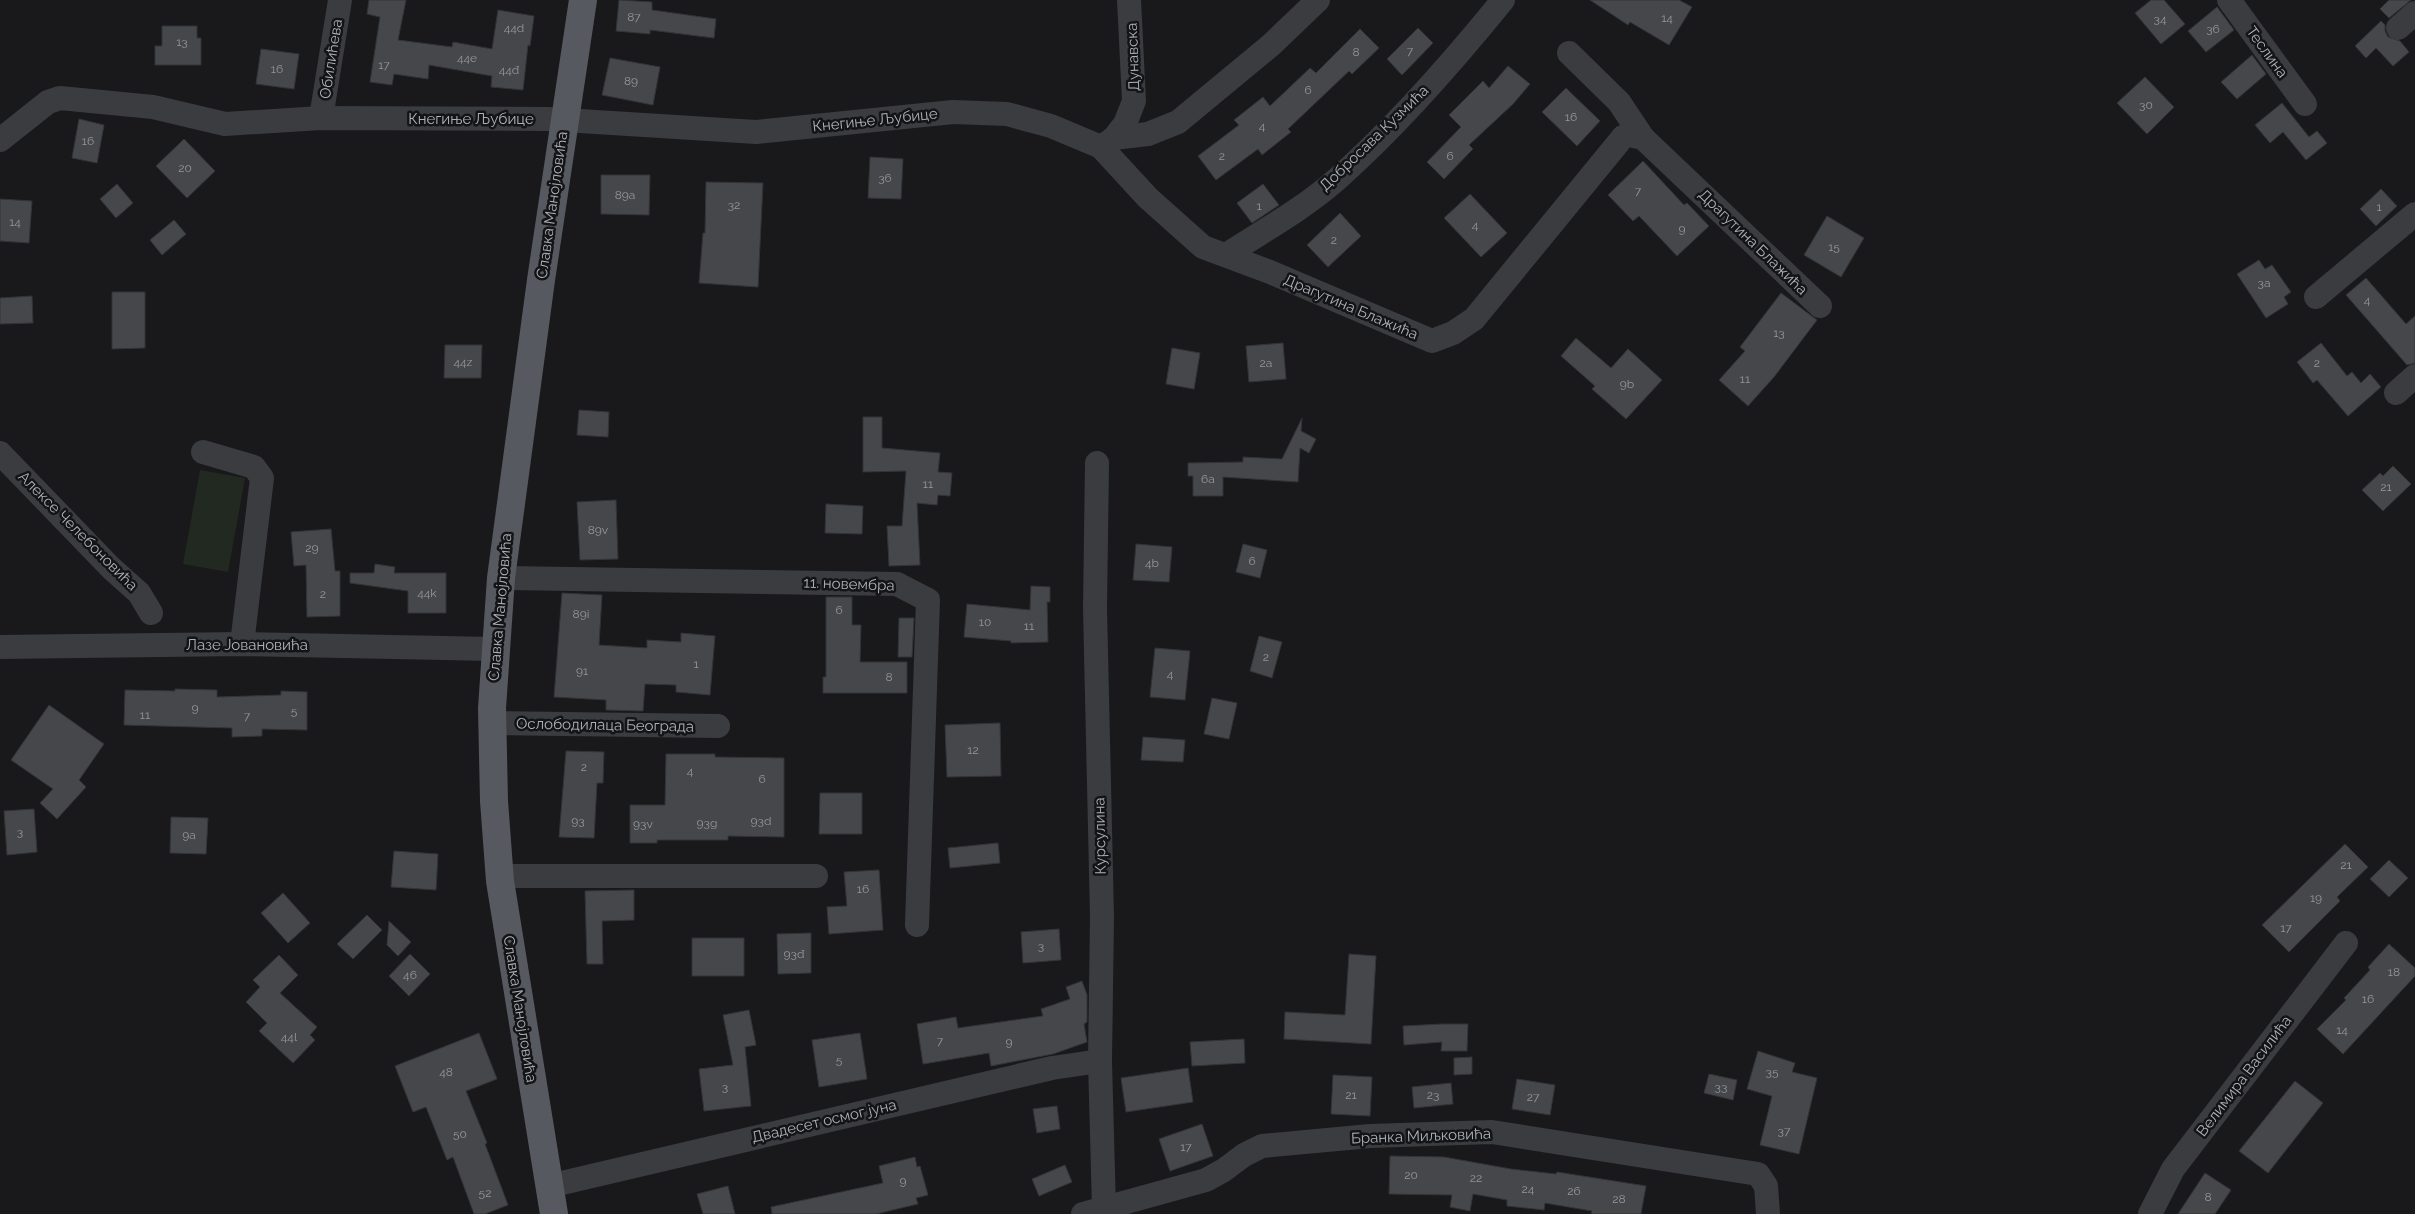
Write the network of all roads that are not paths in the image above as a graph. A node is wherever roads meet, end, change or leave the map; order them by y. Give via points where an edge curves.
1 (340, 0) edge
2 (583, 0) edge
3 (1129, 0) edge
4 (1318, 0) edge
5 (1503, 0) edge
6 (2229, 0) edge
7 (1569, 53) dead end
8 (2305, 104) dead end
9 (321, 118) junction
10 (564, 120) junction
11 (1643, 138) junction
12 (0, 140) edge
13 (1107, 142) junction
14 (2415, 214) edge
15 (1226, 255) junction
16 (2316, 297) dead end
17 (1820, 306) dead end
18 (2415, 376) edge
19 (2396, 393) dead end
20 (0, 452) edge
21 (203, 452) dead end
22 (1097, 463) dead end
23 (501, 578) junction
24 (151, 614) dead end
25 (242, 644) junction
26 (0, 647) edge
27 (494, 649) junction
28 (492, 723) junction
29 (718, 726) dead end
30 (500, 876) junction
31 (816, 876) dead end
32 (917, 925) dead end
33 (2346, 943) dead end
34 (1100, 1061) junction
35 (549, 1186) junction
36 (1094, 1212) edge
37 (554, 1214) edge
38 (1768, 1214) edge
39 (2150, 1214) edge

1 - 9 street, Обилићева
2 - 10 main road, Славка Манојловића
3 - 13 street, Дунавска via 1134,101 1125,124
4 - 13 street via 1271,45 1178,122 1148,134
5 - 15 street, Добросава Кузмића via 1460,52 1335,181
6 - 8 street, Теслина
7 - 11 street, Драгутина Блажића via 1619,102
9 - 10 street, Кнегиње Љубице
9 - 12 street, Кнегиње Љубице via 225,124 153,107 60,98 48,102
10 - 13 street, Кнегиње Љубице via 756,132 953,112 1007,114
10 - 23 main road, Славка Манојловића
11 - 15 street, Драгутина Блажића via 1623,137 1474,319 1454,333 1432,341
11 - 17 street, Драгутина Блажића
13 - 15 street, Драгутина Блажића via 1148,198 1203,247
14 - 16 street
18 - 19 street
20 - 24 street, Алексе Челебоновића via 139,593
21 - 25 street via 254,466 262,478
22 - 34 street, Курсулина via 1095,608 1102,916
23 - 27 main road, Славка Манојловића
23 - 32 street, 11. новембра via 897,584 928,600
25 - 26 street, Лазе Јовановића
25 - 27 street, Лазе Јовановића
27 - 28 main road, Славка Манојловића
28 - 29 street, Ослободилаца Београда
28 - 30 main road, Славка Манојловића
30 - 31 street
30 - 35 main road, Славка Манојловића
33 - 39 street, Велимира Василића via 2173,1169
34 - 35 street, Двадесет осмог јуна via 1052,1068
34 - 36 street, Курсулина
35 - 37 main road, Славка Манојловића
36 - 38 street, Бранка Миљковића via 1206,1180 1262,1146 1370,1136 1492,1132 1758,1174 1766,1186

